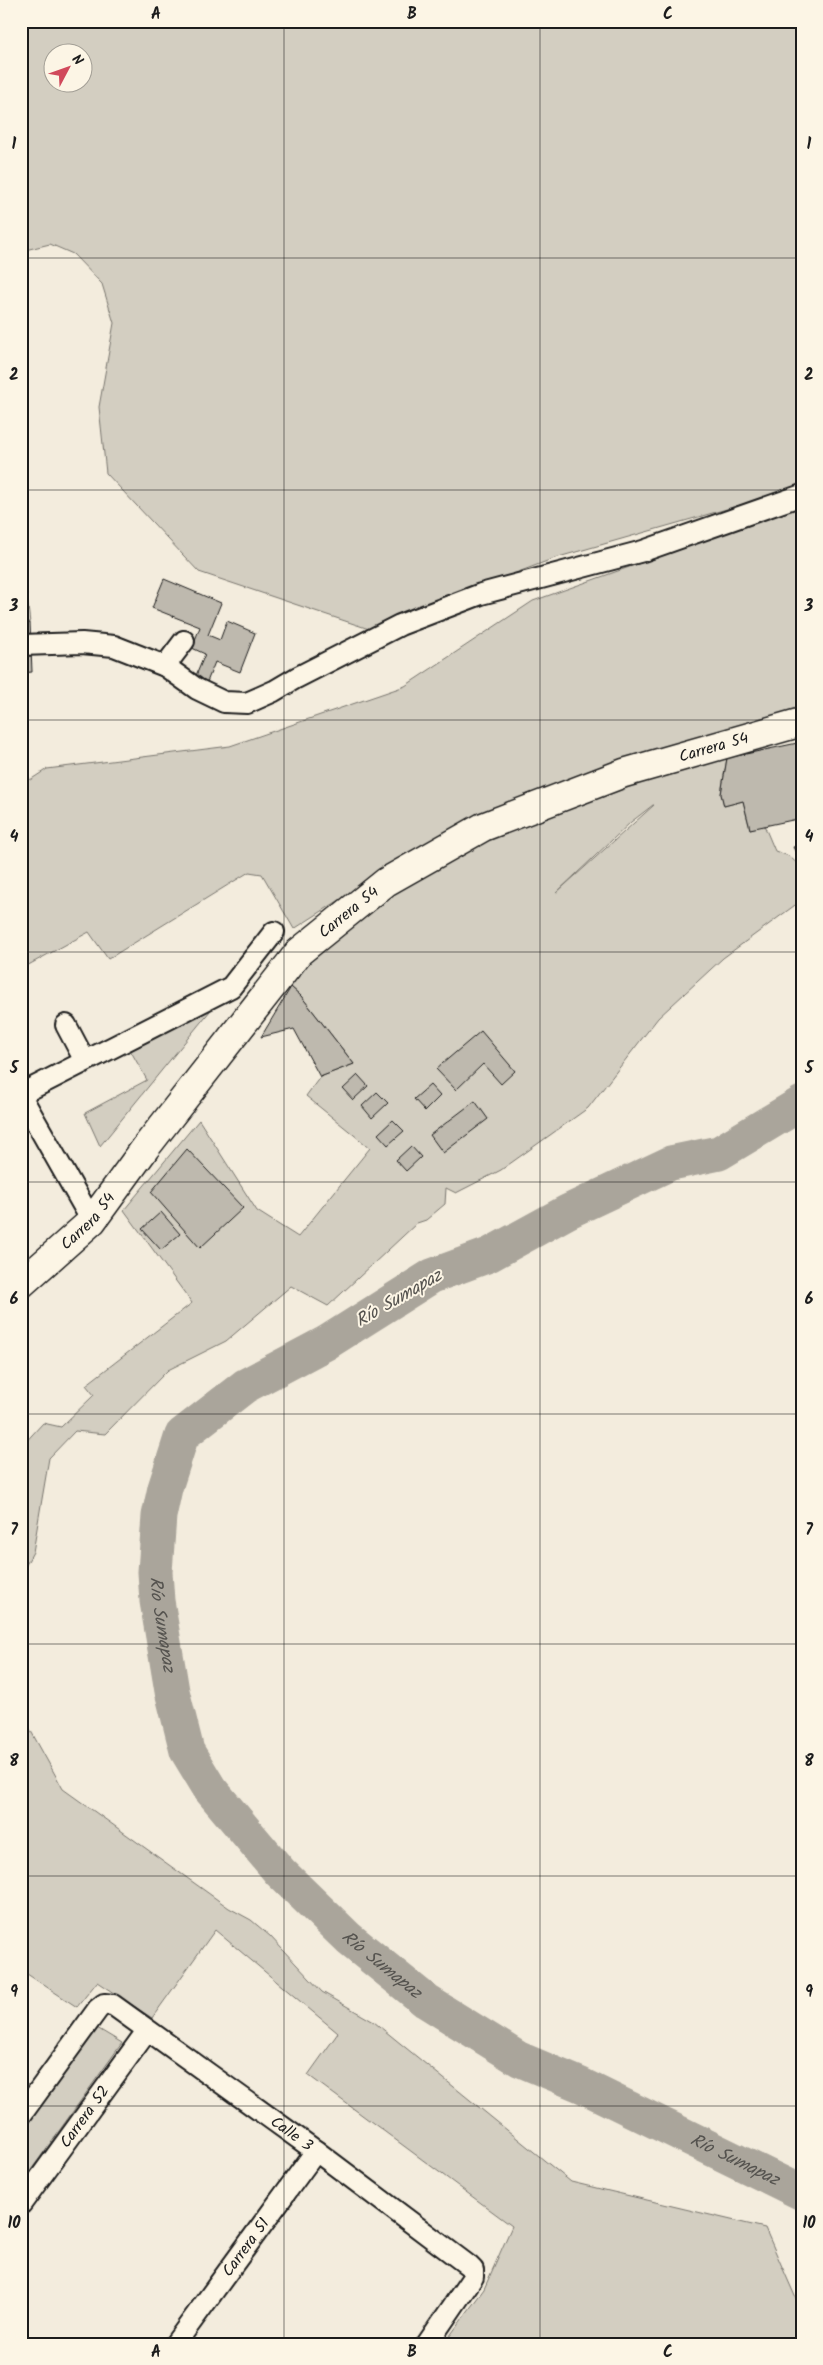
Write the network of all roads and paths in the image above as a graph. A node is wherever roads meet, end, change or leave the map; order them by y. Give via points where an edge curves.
1 (802, 495) edge
2 (184, 641) dead end
3 (21, 645) edge
4 (165, 666) junction
5 (802, 722) edge
6 (274, 932) dead end
7 (66, 1025) dead end
8 (85, 1061) junction
9 (21, 1095) edge
10 (92, 1221) junction
11 (21, 1284) edge
12 (148, 2031) junction
13 (21, 2116) edge
14 (316, 2151) junction
15 (21, 2204) edge
16 (176, 2344) edge
17 (427, 2344) edge

1 - 4 street via 643,551 481,594 400,625 248,703 224,702
2 - 4 street
3 - 4 street via 72,643 114,646
5 - 10 main road, Carrera 54 via 606,780 483,827 386,882 300,952 146,1147
6 - 8 street via 230,987
7 - 8 street
8 - 9 street
9 - 10 street
10 - 11 main road, Carrera 54
12 - 13 street, Calle 3 via 113,2005 104,2004
12 - 14 street, Calle 3
12 - 15 street, Carrera 52
14 - 16 street, Carrera 51
14 - 17 street, Calle 3 via 473,2270 473,2276

